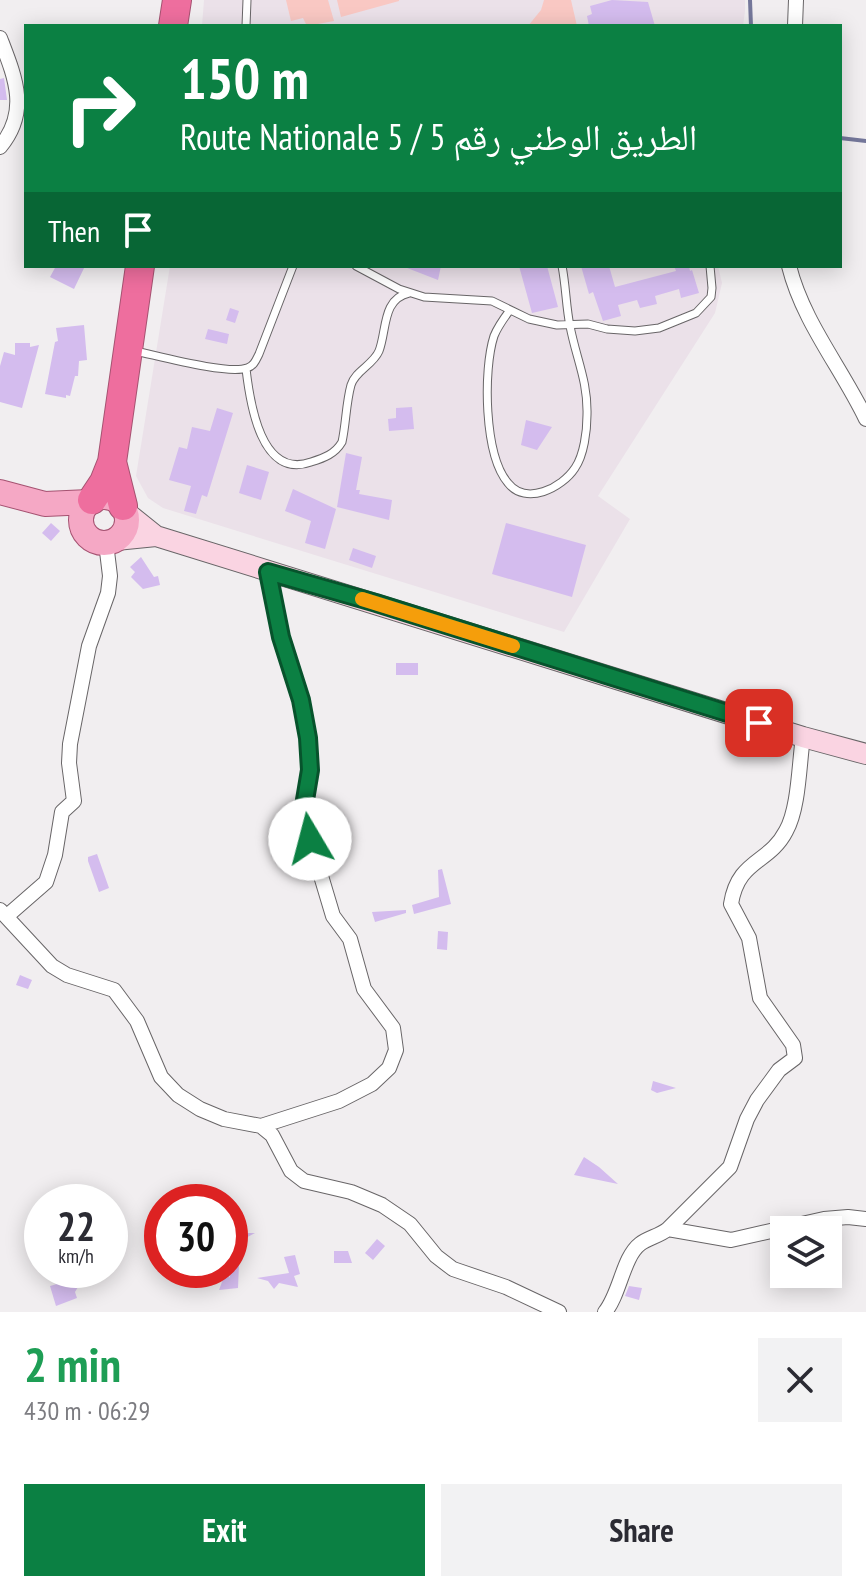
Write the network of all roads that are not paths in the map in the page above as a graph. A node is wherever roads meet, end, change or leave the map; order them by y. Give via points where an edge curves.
1 (177, 0) edge
2 (247, 0) edge
3 (796, 0) edge
4 (173, 24) edge
5 (246, 24) edge
6 (795, 24) edge
7 (0, 38) edge
8 (0, 147) edge
9 (140, 268) edge
10 (292, 268) edge
11 (360, 268) edge
12 (562, 268) edge
13 (710, 268) edge
14 (790, 268) edge
15 (409, 293) junction
16 (510, 310) junction
17 (569, 325) junction
18 (129, 350) junction
19 (246, 369) junction
20 (866, 419) edge
21 (112, 462) junction
22 (0, 492) edge
23 (91, 501) junction
24 (45, 504) junction
25 (124, 509) junction
26 (156, 536) junction
27 (102, 539) junction
28 (268, 572) junction
29 (803, 737) junction
30 (866, 754) edge
31 (3, 913) edge
32 (261, 1126) junction
33 (866, 1219) edge
34 (668, 1229) junction
35 (559, 1312) edge
36 (605, 1312) edge

1 - 4 highway
2 - 5 lane
3 - 6 street
7 - 8 street via 14,74 19,108
9 - 18 highway
10 - 19 lane via 259,354
11 - 15 lane
12 - 17 lane
13 - 17 lane via 711,297 690,317 635,331
14 - 20 street via 813,326
15 - 16 lane via 492,301
15 - 19 lane via 395,300 378,355 353,380 342,442 325,457 306,464 278,460 256,424
16 - 17 lane via 540,322
16 - 17 lane via 494,335 488,422 499,471 515,490 530,494 560,484 576,468 585,435 585,381
18 - 19 lane
18 - 21 highway
21 - 23 highway
21 - 25 highway
22 - 24 main road
23 - 24 main road
23 - 25 main road via 105,497
23 - 27 main road via 81,517
24 - 27 main road
25 - 26 main road
25 - 27 main road via 126,528
26 - 27 main road
26 - 28 main road
27 - 31 street via 110,576 89,646 70,744 74,801 62,812 46,882
28 - 29 main road
28 - 32 street via 308,738 304,806 310,839 333,916 350,939 364,989 393,1028 396,1050 389,1068 372,1084 339,1101
29 - 30 main road
29 - 34 street via 787,830 738,878 731,904 749,938 760,998 793,1045 795,1058 757,1100 730,1167
31 - 32 street via 52,966 114,990 137,1021 161,1077 178,1095 224,1119
32 - 35 street via 272,1135 291,1171 304,1181 382,1205 410,1224 453,1269
33 - 34 street via 824,1219 731,1240
34 - 36 street via 639,1245

